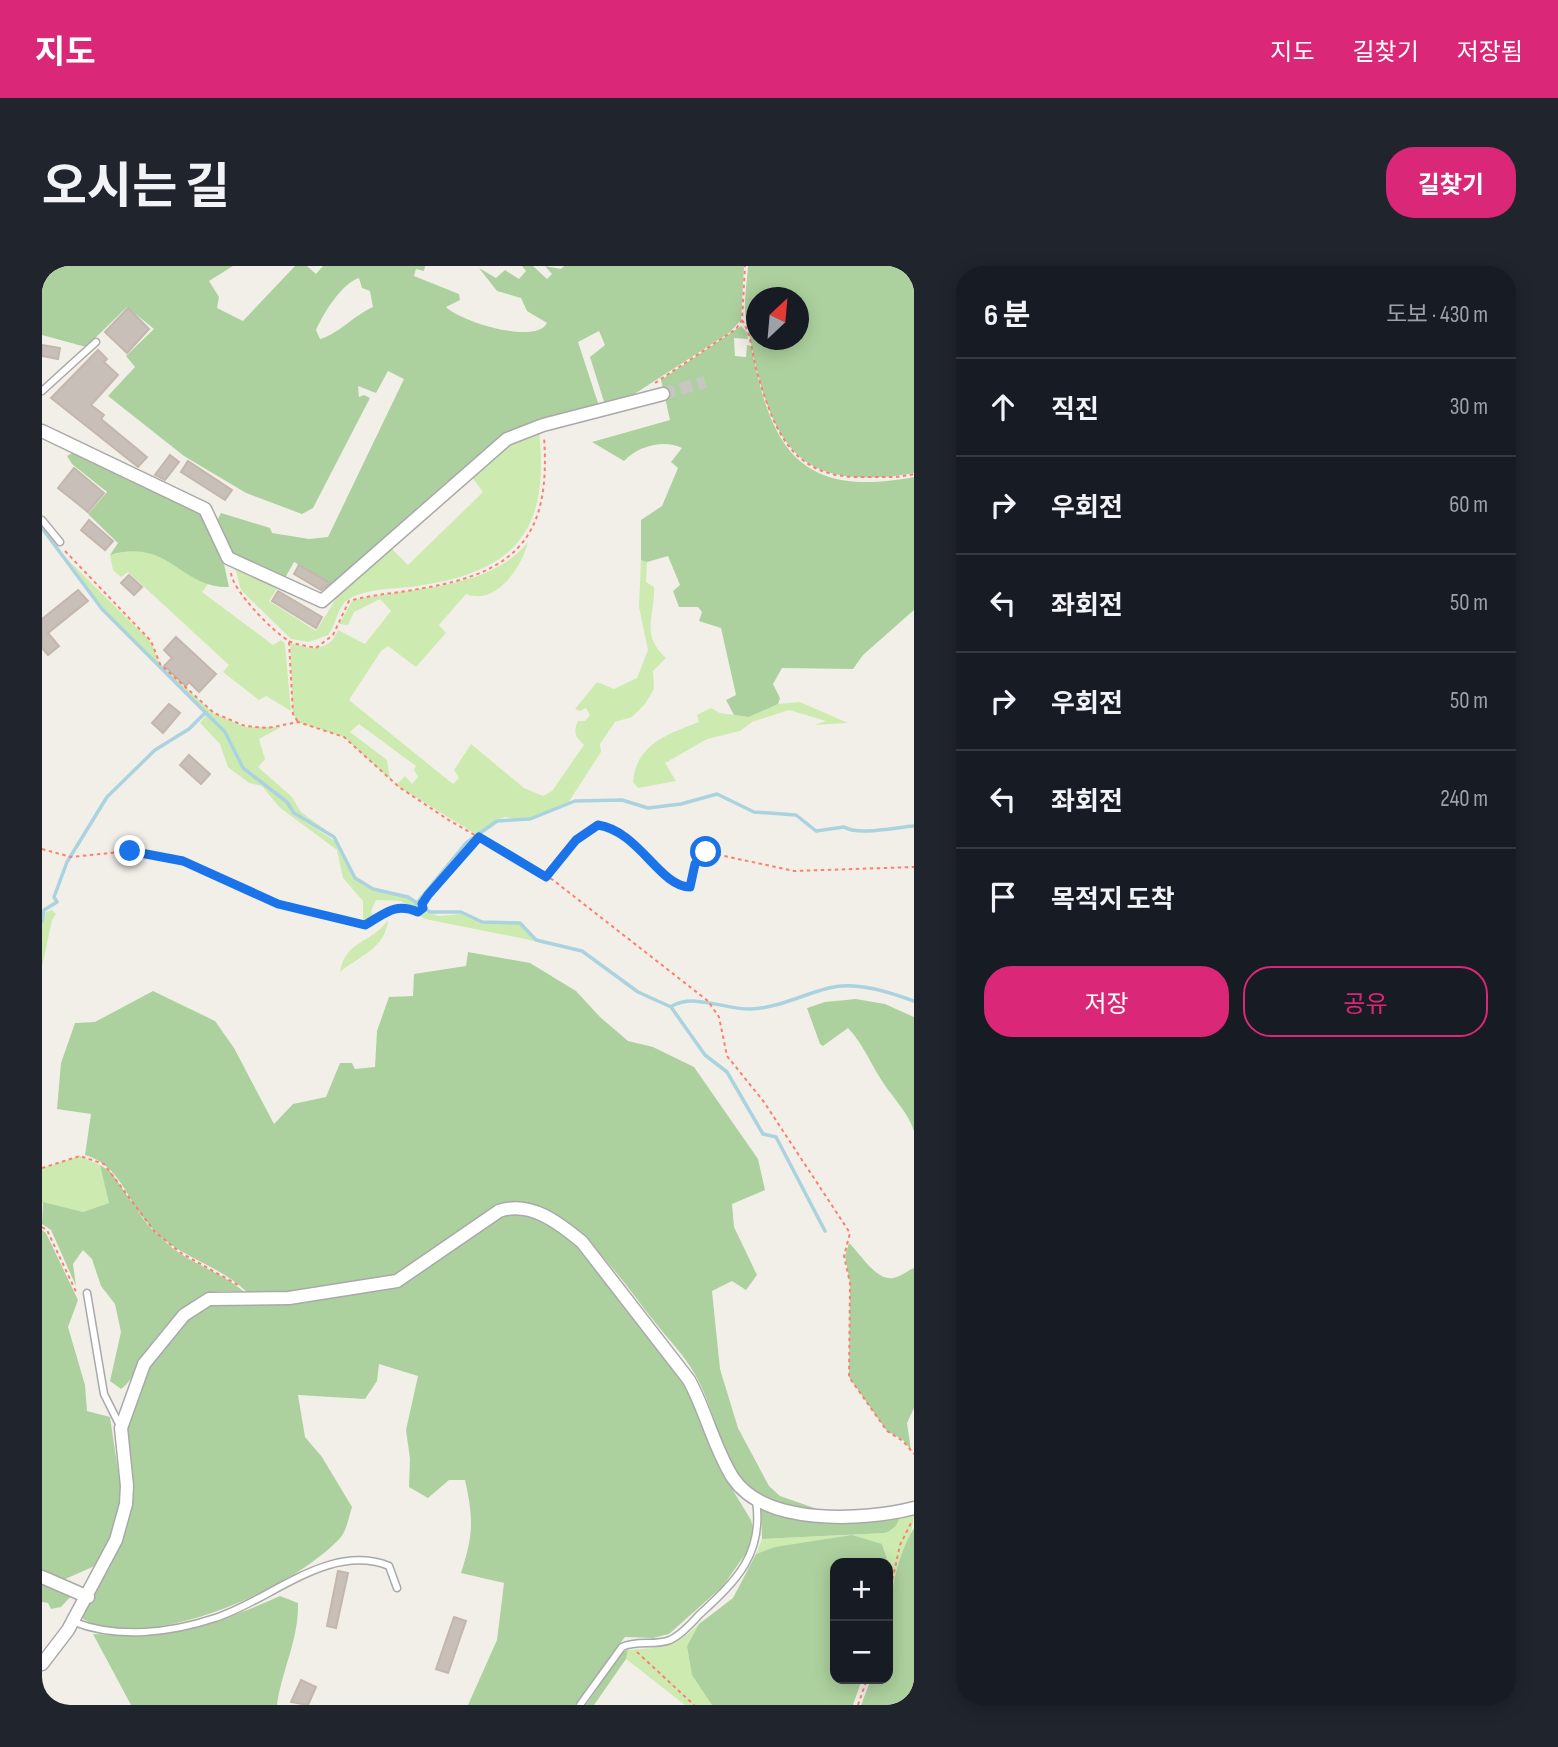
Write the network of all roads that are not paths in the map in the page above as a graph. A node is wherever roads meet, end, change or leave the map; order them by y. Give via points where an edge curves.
1 (96, 342) dead end
2 (42, 391) edge
3 (663, 394) tunnel mouth
4 (42, 431) edge
5 (42, 520) edge
6 (60, 542) road end
7 (87, 1293) dead end
8 (121, 1427) junction
9 (756, 1500) junction
10 (914, 1508) edge
11 (42, 1577) edge
12 (397, 1588) dead end
13 (88, 1597) junction
14 (74, 1622) junction
15 (42, 1664) edge
16 (580, 1705) edge

1 - 2 lane
3 - 4 street via 520,432 492,450 323,601 228,558 205,509
5 - 6 lane
7 - 8 lane via 104,1394
8 - 9 street via 144,1364 184,1315 209,1299 289,1298 397,1282 511,1207 542,1214 582,1242 677,1361 703,1404 727,1467 744,1492
8 - 13 street via 126,1504 116,1539
9 - 10 street via 817,1517
9 - 16 lane via 759,1526 755,1545 721,1595 673,1639 622,1647
11 - 13 street
12 - 14 lane via 389,1566 355,1558 314,1571 216,1618 184,1627 121,1633
13 - 14 street
14 - 15 street

